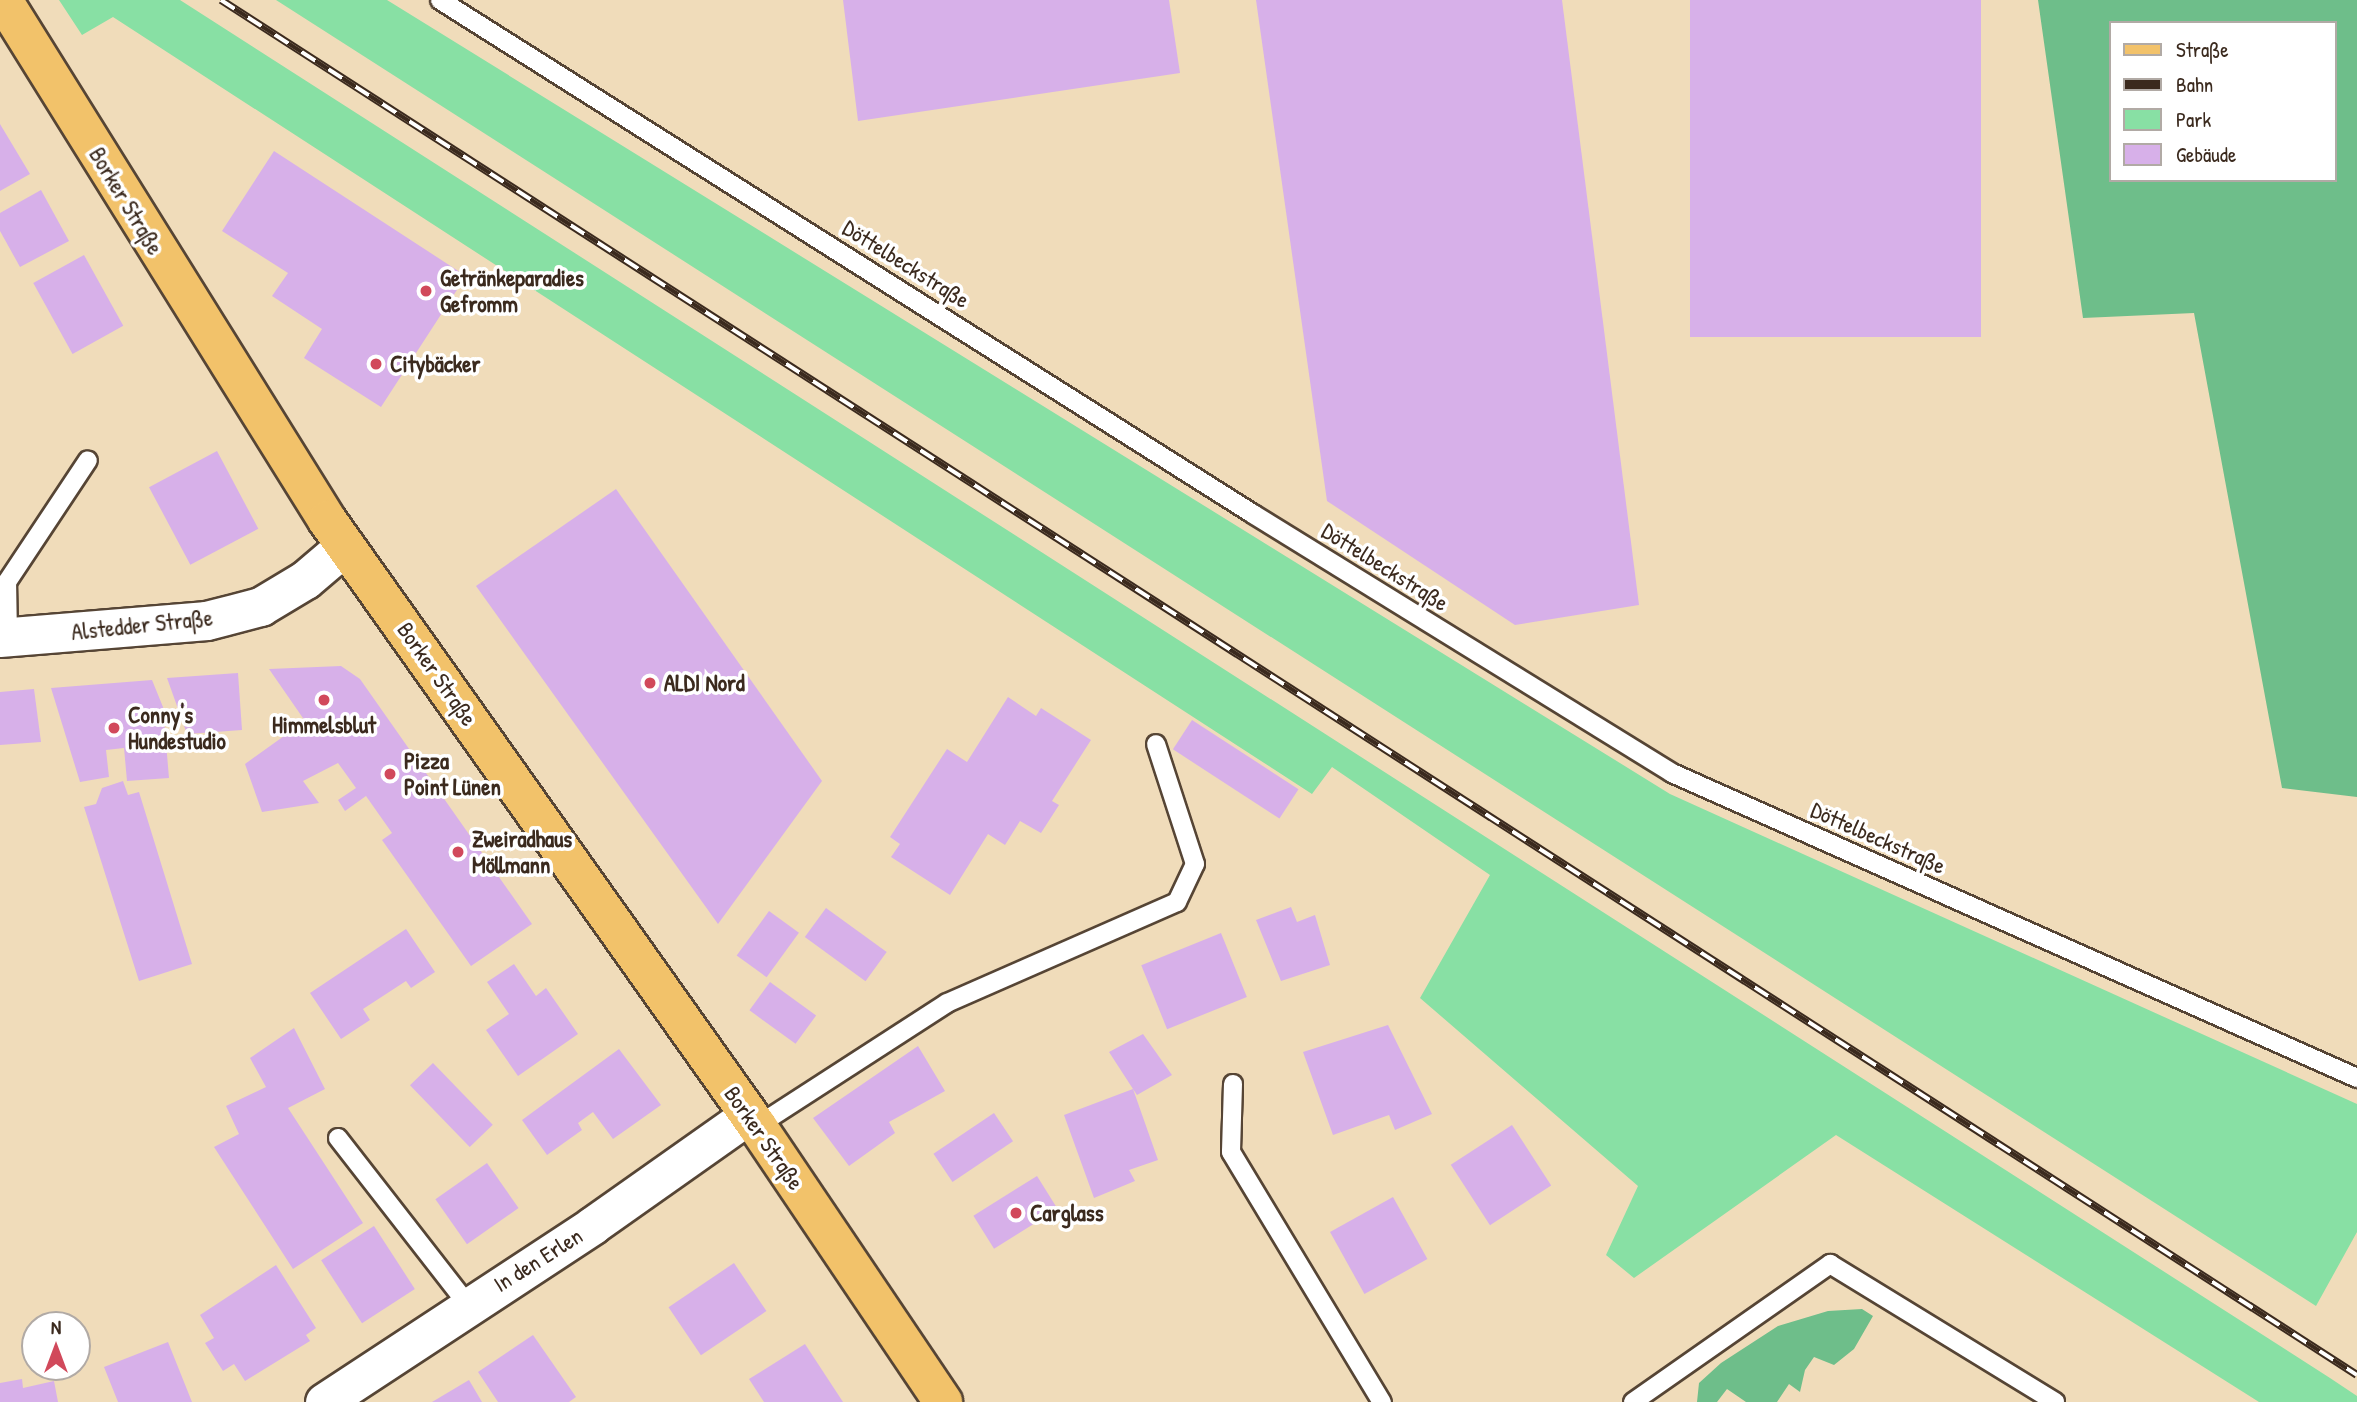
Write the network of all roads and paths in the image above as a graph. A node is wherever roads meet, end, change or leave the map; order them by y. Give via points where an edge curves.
1 (3, 0) edge
2 (440, 0) edge
3 (88, 460) dead end
4 (346, 547) junction
5 (4, 638) edge
6 (1156, 744) dead end
7 (2357, 1078) edge
8 (1233, 1084) dead end
9 (753, 1120) junction
10 (338, 1138) dead end
11 (468, 1305) junction
12 (1637, 1401) edge
13 (324, 1402) edge
14 (943, 1402) edge
15 (1382, 1402) edge
16 (2055, 1402) edge

1 - 4 main road, Borker Straße
2 - 7 lane, Döttelbeckstraße via 1672,773
3 - 5 lane via 7,582
4 - 5 street, Alstedder Straße via 306,580 261,607 207,621
4 - 9 main road, Borker Straße
6 - 9 lane via 1195,864 1177,902 947,1003
8 - 15 lane via 1231,1152
9 - 11 street, In den Erlen
9 - 14 main road, Borker Straße
10 - 11 lane
11 - 13 street, In den Erlen
12 - 16 lane via 1830,1264

